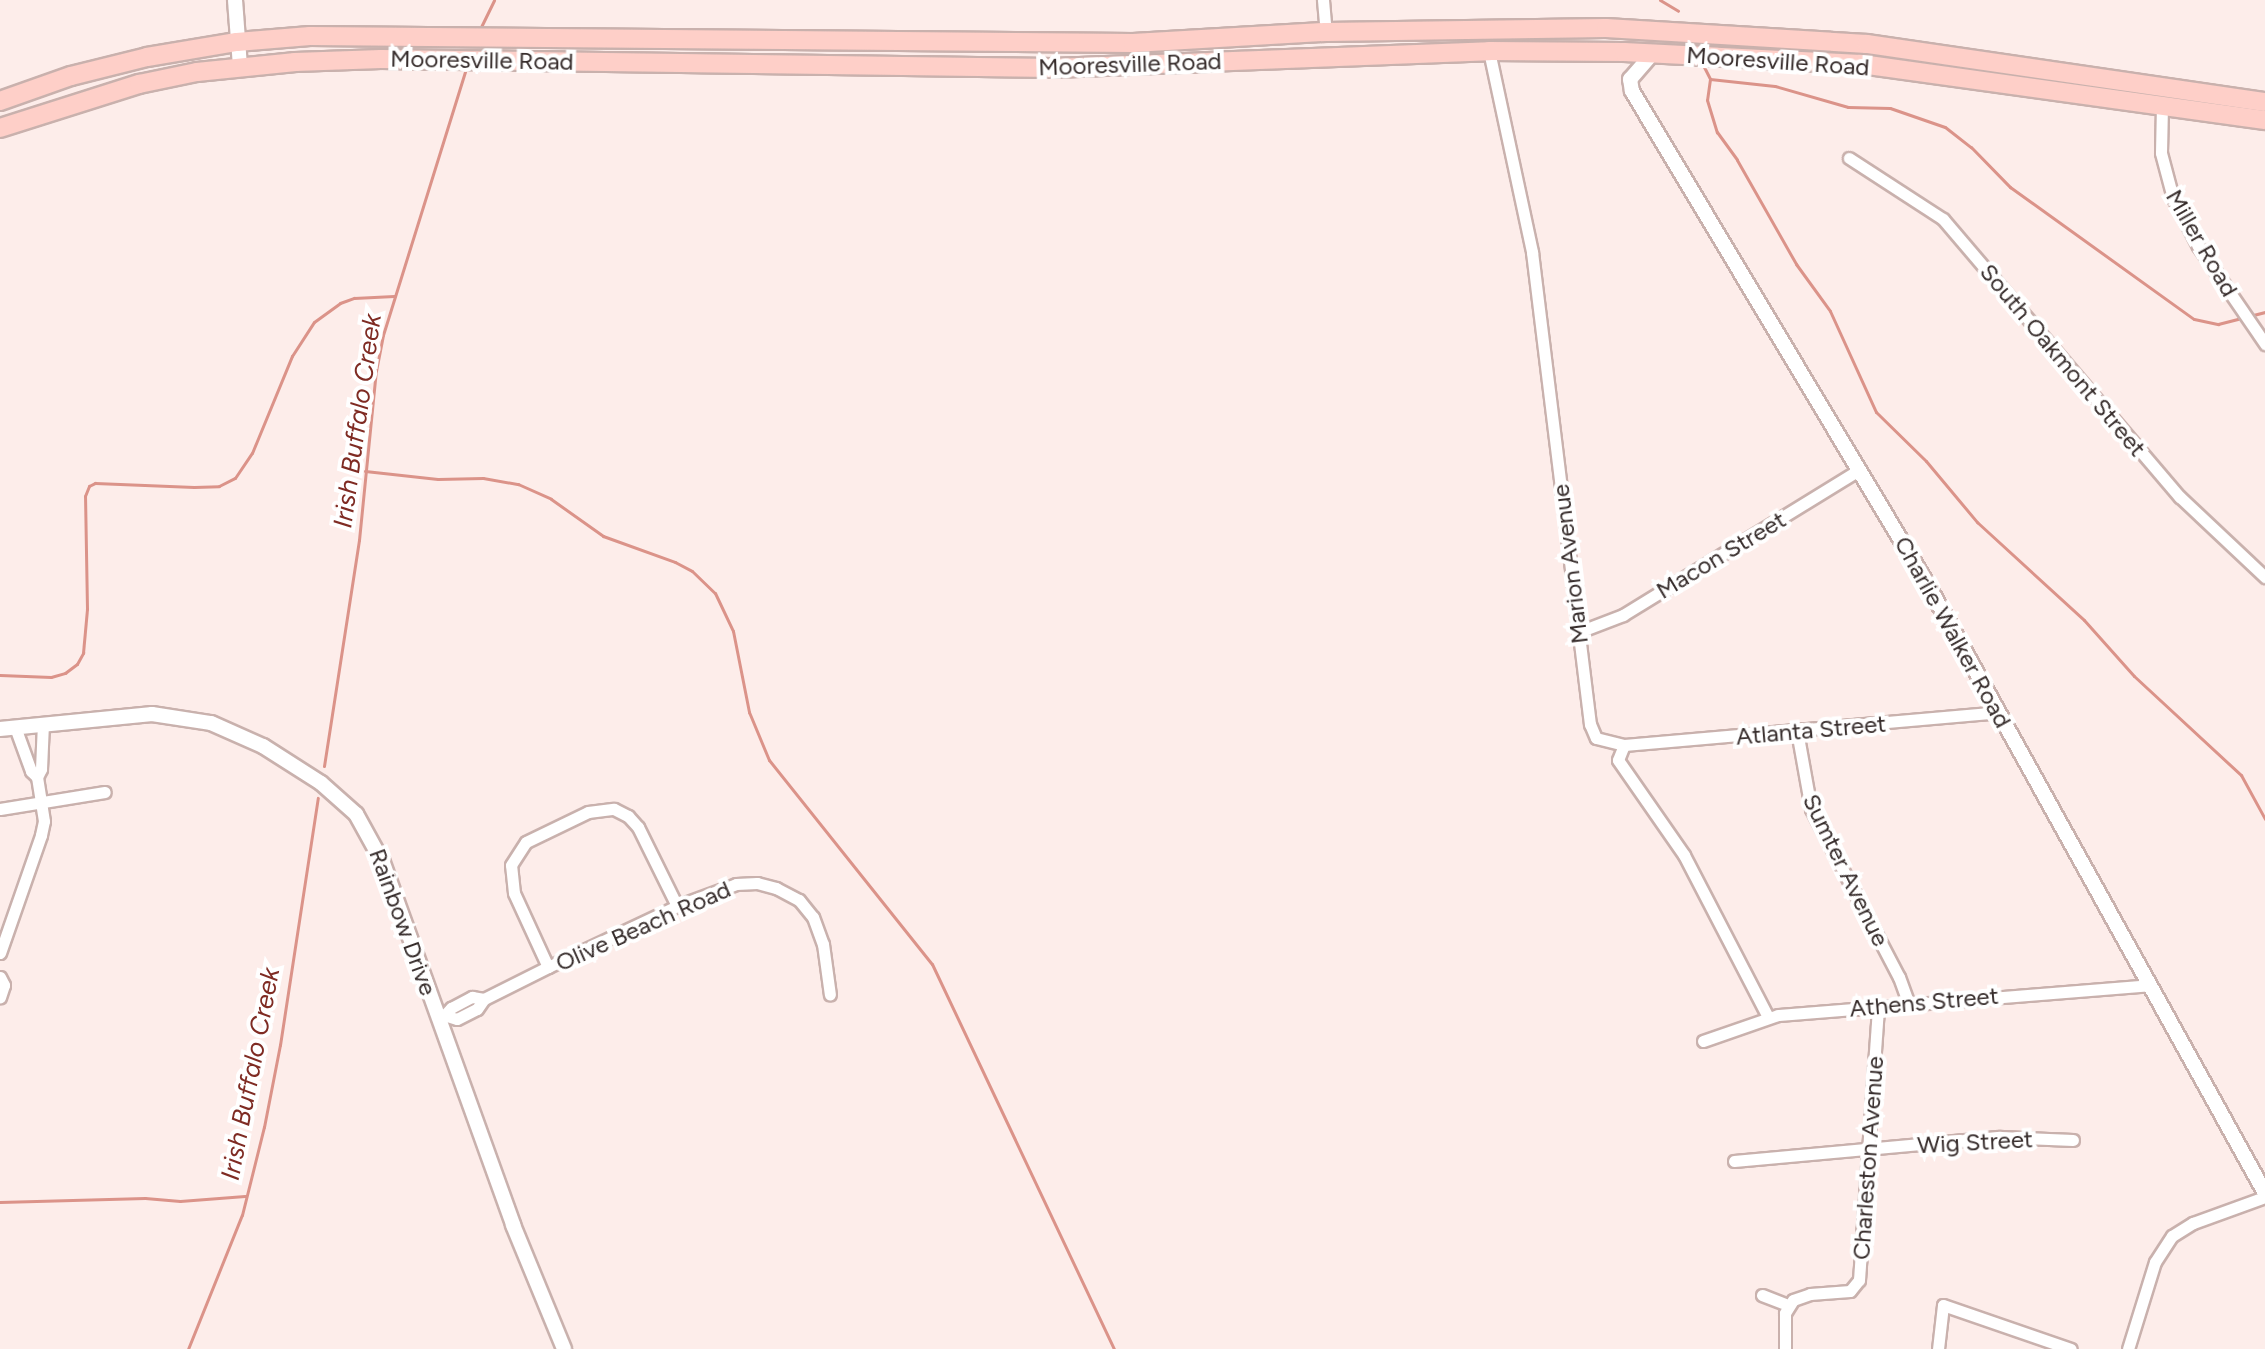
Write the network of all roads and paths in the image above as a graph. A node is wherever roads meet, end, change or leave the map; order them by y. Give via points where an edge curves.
1 (235, 0) edge
2 (1323, 0) edge
3 (1606, 28) junction
4 (1326, 32) junction
5 (1762, 37) junction
6 (237, 42) junction
7 (978, 44) junction
8 (1489, 51) junction
9 (1464, 52) junction
10 (1624, 52) junction
11 (1653, 53) junction
12 (240, 67) junction
13 (977, 67) junction
14 (1630, 79) junction
15 (2137, 84) junction
16 (2050, 90) junction
17 (0, 101) edge
18 (2258, 101) edge
19 (2162, 105) junction
20 (2190, 109) junction
21 (2265, 120) edge
22 (0, 128) edge
23 (2160, 134) junction
24 (1849, 158) dead end
25 (2265, 344) edge
26 (1860, 469) junction
27 (2265, 577) edge
28 (1579, 632) junction
29 (1999, 712) junction
30 (43, 723) junction
31 (7, 728) edge
32 (1797, 731) junction
33 (1624, 745) junction
34 (37, 777) junction
35 (105, 792) dead end
36 (41, 802) junction
37 (0, 809) edge
38 (677, 906) junction
39 (0, 953) edge
40 (548, 967) junction
41 (0, 977) edge
42 (2150, 985) junction
43 (830, 995) dead end
44 (0, 997) edge
45 (1909, 1004) junction
46 (1878, 1007) junction
47 (1768, 1017) junction
48 (443, 1018) junction
49 (1703, 1041) dead end
50 (2073, 1140) dead end
51 (1870, 1148) junction
52 (1734, 1161) dead end
53 (2265, 1195) edge
54 (1762, 1295) dead end
55 (1788, 1305) junction
56 (564, 1349) edge
57 (1785, 1349) edge
58 (1938, 1349) edge
59 (2071, 1349) edge
60 (2128, 1349) edge

1 - 6 street
2 - 4 street
3 - 4 main road, Mooresville Road
3 - 5 main road, Mooresville Road
3 - 9 main road via 1602,39 1487,44
4 - 7 main road, Mooresville Road via 1133,43
5 - 10 main road via 1750,43 1646,39
5 - 15 main road, Mooresville Road via 1867,44
6 - 7 main road, Mooresville Road via 436,36
6 - 12 street
6 - 17 main road, Mooresville Road via 102,67
7 - 13 main road
8 - 9 main road, Mooresville Road
8 - 10 main road, Mooresville Road
8 - 28 street, Marion Avenue via 1532,252
9 - 13 main road, Mooresville Road
10 - 11 main road, Mooresville Road
10 - 14 street, Charlie Walker Road
11 - 14 street
11 - 16 main road, Mooresville Road via 1861,64
12 - 13 main road, Mooresville Road via 426,59
12 - 22 main road, Mooresville Road via 118,89
14 - 26 street, Charlie Walker Road via 1632,91
15 - 16 main road
15 - 18 main road, Mooresville Road
16 - 19 main road, Mooresville Road
18 - 19 main road via 2170,98
19 - 20 main road, Mooresville Road
19 - 23 street, Miller Road
20 - 21 main road, Mooresville Road
20 - 23 street via 2170,118
23 - 25 street, Miller Road via 2165,174 2187,226
24 - 27 street, South Oakmont Street via 1943,219 2180,497
26 - 28 street, Macon Street via 1623,615
26 - 29 street, Charlie Walker Road
28 - 33 street, Marion Avenue via 1592,732 1596,738
29 - 32 street, Atlanta Street
29 - 42 street, Charlie Walker Road
30 - 31 street, Rainbow Drive
30 - 34 street
30 - 48 street, Rainbow Drive via 121,715 211,723 263,746 321,783 369,833
31 - 34 street
32 - 33 street, Atlanta Street
32 - 45 street, Sumter Avenue via 1811,809
33 - 47 street via 1618,760 1684,855
34 - 36 street
35 - 36 street
36 - 37 street
36 - 39 street via 41,835
38 - 40 street, Olive Beach Road
38 - 40 street via 628,816 614,809 588,812 526,842 511,865 514,893
38 - 43 street, Olive Beach Road via 736,884 757,883 799,900 813,917 823,944
40 - 48 street, Olive Beach Road via 484,999 472,997
41 - 44 street
42 - 45 street, Athens Street
42 - 53 street, Charlie Walker Road
45 - 46 street, Athens Street
46 - 47 street, Athens Street
46 - 51 street, Charleston Avenue
47 - 49 street, Athens Street
48 - 56 street, Rainbow Drive via 517,1238
50 - 51 street, Wig Street via 2000,1137
51 - 52 street, Wig Street
51 - 55 street, Charleston Avenue via 1856,1287 1810,1294
53 - 60 street via 2172,1236 2155,1262
54 - 55 street
55 - 57 street
58 - 59 street via 1943,1305

